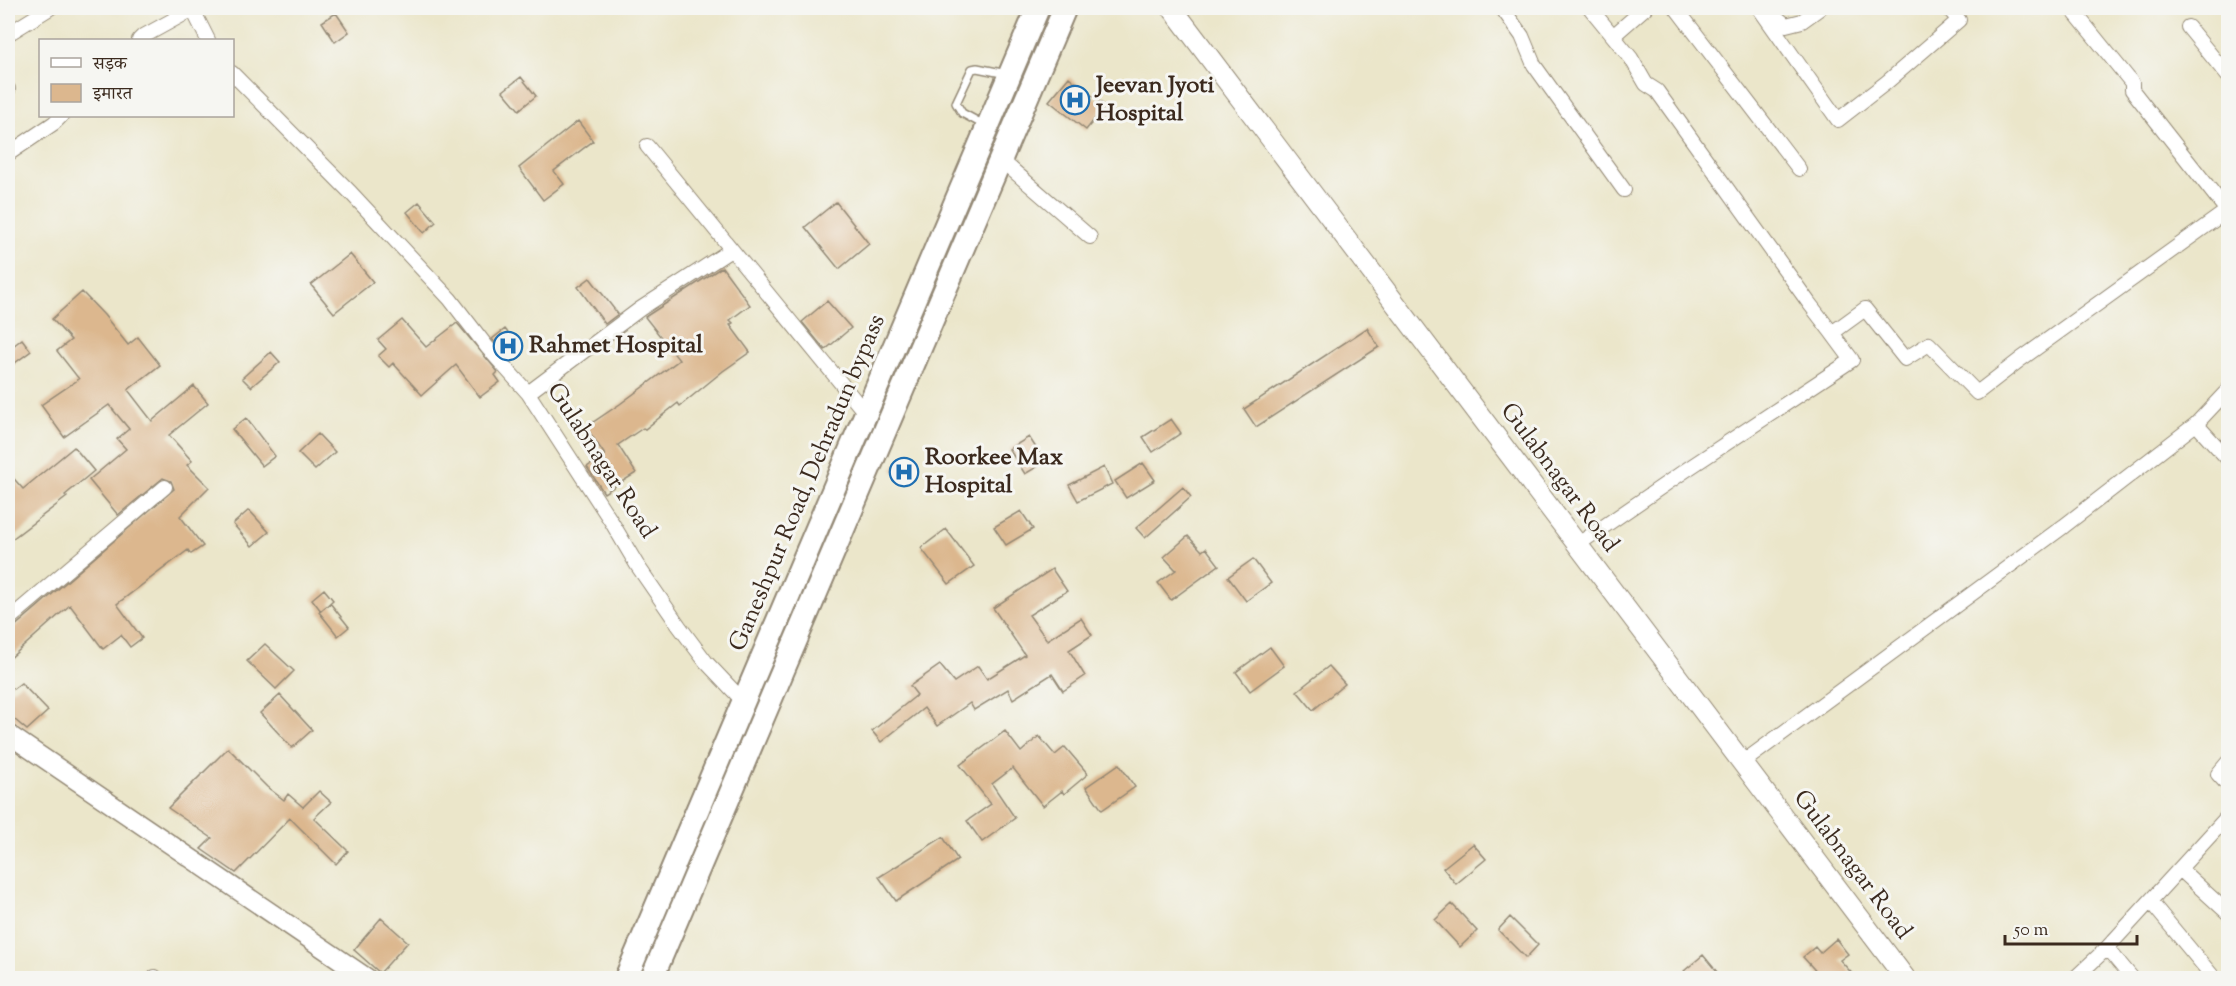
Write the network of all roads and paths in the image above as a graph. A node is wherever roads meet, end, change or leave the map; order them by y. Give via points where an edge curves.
1 (50, 8) edge
2 (192, 8) edge
3 (1038, 8) edge
4 (1065, 8) edge
5 (1172, 8) edge
6 (1502, 8) edge
7 (1590, 8) edge
8 (1645, 8) edge
9 (1676, 8) edge
10 (1759, 8) edge
11 (1765, 8) edge
12 (1820, 8) edge
13 (1948, 8) edge
14 (2072, 8) edge
15 (2188, 27) dead end
16 (8, 34) edge
17 (1613, 36) junction
18 (141, 39) edge
19 (208, 39) edge
20 (234, 75) edge
21 (1010, 75) junction
22 (2229, 76) edge
23 (60, 117) edge
24 (988, 127) junction
25 (647, 146) dead end
26 (8, 154) edge
27 (1001, 160) junction
28 (1799, 169) dead end
29 (1624, 190) dead end
30 (2228, 211) edge
31 (1090, 237) dead end
32 (731, 250) junction
33 (1832, 333) junction
34 (2229, 390) edge
35 (528, 393) junction
36 (867, 415) junction
37 (2196, 423) junction
38 (2229, 459) edge
39 (165, 487) dead end
40 (1577, 545) junction
41 (8, 620) edge
42 (744, 702) junction
43 (8, 734) edge
44 (2229, 762) edge
45 (1742, 763) junction
46 (2229, 785) edge
47 (2229, 816) edge
48 (2180, 869) junction
49 (2150, 901) junction
50 (2229, 913) edge
51 (2107, 948) junction
52 (367, 978) edge
53 (626, 978) edge
54 (652, 978) edge
55 (1905, 978) edge
56 (2075, 978) edge
57 (2132, 978) edge
58 (2214, 978) edge

1 - 16 street
2 - 18 street
2 - 19 street
3 - 21 main road, Ganeshpur Road, Dehradun bypass
4 - 27 main road
5 - 40 main road, Gulabnagar Road
6 - 29 street via 1522,36 1534,64
7 - 17 street
8 - 17 street
9 - 28 street
10 - 13 street via 1838,120 1959,20
11 - 12 street via 1786,25 1802,21
14 - 30 street
15 - 22 street
17 - 33 street
20 - 35 street, Gulabnagar Road via 450,299
21 - 24 main road, Ganeshpur Road, Dehradun bypass
21 - 24 lane via 972,69 956,103 962,113
23 - 26 street
24 - 36 main road, Ganeshpur Road, Dehradun bypass
25 - 32 street
27 - 31 street
27 - 54 main road
30 - 33 street via 1977,393 1929,344 1905,359 1865,309
32 - 35 street via 640,309
32 - 36 street
33 - 40 street via 1852,360
34 - 37 street
35 - 42 street, Gulabnagar Road via 679,626
36 - 42 main road, Ganeshpur Road, Dehradun bypass
37 - 38 street
37 - 45 street via 2064,526
39 - 41 street
40 - 45 main road, Gulabnagar Road
42 - 53 main road, Ganeshpur Road, Dehradun bypass
43 - 52 street
44 - 46 street via 2218,774
45 - 55 main road, Gulabnagar Road
47 - 48 street
48 - 49 street
48 - 50 street
49 - 51 street
49 - 58 street
51 - 56 street
51 - 57 street

